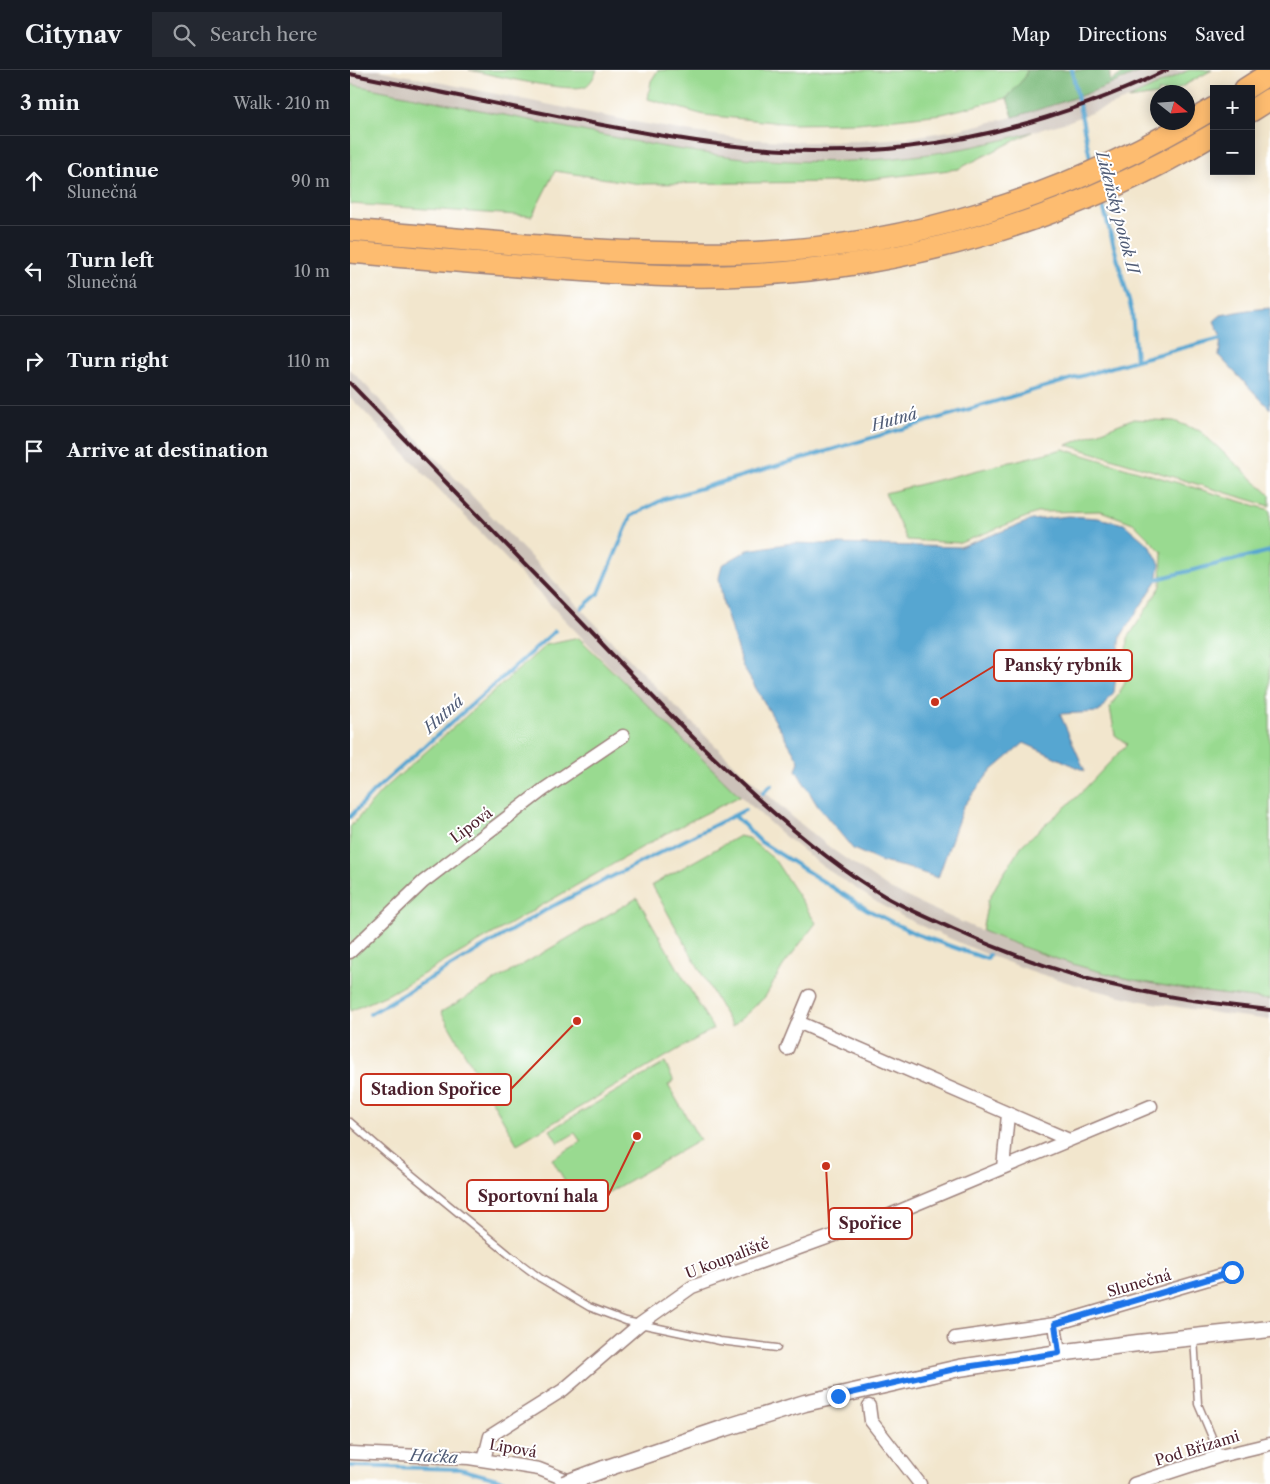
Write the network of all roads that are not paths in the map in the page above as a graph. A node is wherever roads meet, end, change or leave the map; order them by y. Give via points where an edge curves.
1 (1270, 73) edge
2 (1251, 85) edge
3 (1270, 99) edge
4 (1255, 108) edge
5 (1210, 110) edge
6 (1210, 136) edge
7 (350, 230) edge
8 (350, 252) edge
9 (622, 736) dead end
10 (350, 952) edge
11 (809, 996) dead end
12 (798, 1022) junction
13 (787, 1049) dead end
14 (1151, 1106) dead end
15 (1008, 1114) junction
16 (350, 1122) edge
17 (1069, 1140) junction
18 (1003, 1168) junction
19 (1232, 1272) dead end
20 (640, 1324) junction
21 (1055, 1324) junction
22 (1270, 1329) edge
23 (1194, 1337) junction
24 (955, 1338) dead end
25 (777, 1348) dead end
26 (1059, 1353) junction
27 (869, 1406) dead end
28 (1270, 1444) edge
29 (350, 1453) edge
30 (1220, 1456) junction
31 (484, 1460) junction
32 (564, 1484) edge
33 (578, 1484) edge
34 (920, 1484) edge
35 (1134, 1484) edge

1 - 2 highway
3 - 4 highway
5 - 7 highway via 1118,160 1023,200 976,216 869,240 741,253 679,253 611,251
6 - 8 highway via 1128,180 1070,206 986,235 873,261 812,270 747,275 654,275
9 - 10 street, Lipová via 543,790 423,882
11 - 12 street
12 - 13 street
12 - 15 street
14 - 17 street, U koupaliště
15 - 17 street
15 - 18 street
16 - 20 lane via 540,1278 589,1307
17 - 18 street, U koupaliště
18 - 20 street, U koupaliště via 890,1214 692,1286
19 - 21 street, Slunečná
20 - 25 lane via 720,1341
20 - 31 street, U koupaliště via 563,1390 490,1436
21 - 24 street, Slunečná
21 - 26 street
22 - 23 street
23 - 26 street
23 - 30 lane via 1198,1404
26 - 32 street, bridge via 959,1368 805,1403
27 - 34 street via 871,1420
28 - 30 street, Pod Břízami
29 - 31 street, Lipová
30 - 35 street, Pod Břízami
31 - 33 street, Lipová via 539,1469

